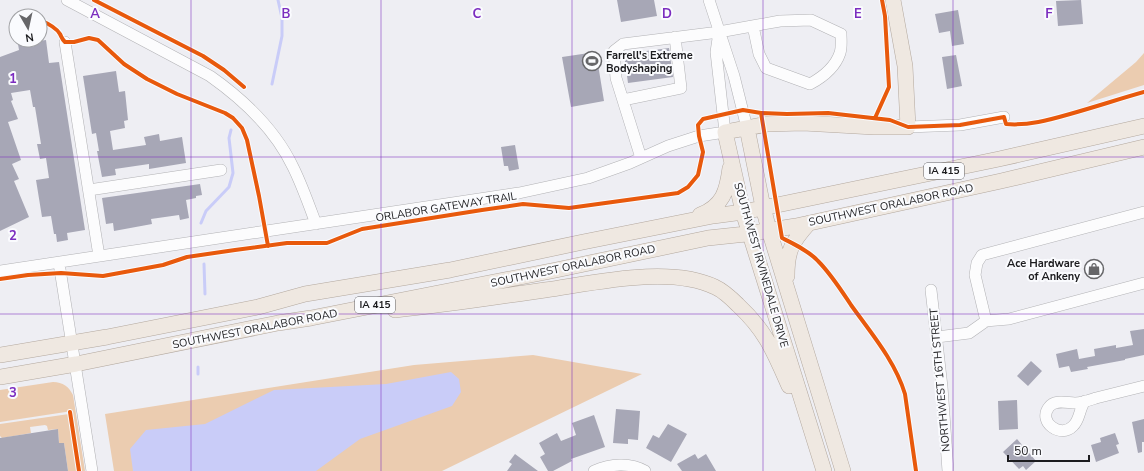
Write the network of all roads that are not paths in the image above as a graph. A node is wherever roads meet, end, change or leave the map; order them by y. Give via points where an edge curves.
1 (67, 0) edge
2 (709, 0) edge
3 (893, 0) edge
4 (753, 26) junction
5 (718, 32) junction
6 (676, 37) junction
7 (66, 42) dead end
8 (623, 100) junction
9 (1004, 117) dead end
10 (1144, 126) edge
11 (908, 127) junction
12 (747, 128) junction
13 (725, 132) junction
14 (1144, 147) edge
15 (730, 155) junction
16 (641, 158) junction
17 (221, 170) dead end
18 (88, 190) junction
19 (763, 207) junction
20 (743, 212) junction
21 (1144, 212) edge
22 (680, 223) junction
23 (809, 223) junction
24 (316, 224) junction
25 (769, 230) junction
26 (750, 233) junction
27 (99, 256) junction
28 (60, 262) junction
29 (0, 271) edge
30 (1144, 283) edge
31 (787, 289) junction
32 (931, 290) dead end
33 (311, 318) junction
34 (985, 321) junction
35 (937, 337) junction
36 (72, 342) junction
37 (0, 355) edge
38 (76, 364) junction
39 (0, 376) edge
40 (1144, 386) edge
41 (1085, 401) dead end
42 (822, 465) edge
43 (92, 471) edge
44 (594, 471) edge
45 (645, 471) edge
46 (843, 471) edge
47 (948, 471) edge

1 - 24 street via 210,76 248,106 280,144 303,188
2 - 5 street
3 - 11 main road via 905,66
4 - 4 street via 780,21 811,20 841,34 841,52 833,68 810,84 766,68 758,54
4 - 5 street
5 - 6 street
5 - 12 street, SOUTHWEST IRVINEDALE DRIVE via 734,76
5 - 13 street, SOUTHWEST IRVINEDALE DRIVE via 716,52
6 - 8 street via 681,88
6 - 8 street via 623,44 614,51 616,78
7 - 18 street
8 - 16 street
9 - 11 street via 960,125
10 - 19 main road, SOUTHWEST ORALABOR ROAD / IA 415 via 999,159
11 - 12 main road via 803,123 768,124
12 - 13 main road
12 - 19 main road, SOUTHWEST IRVINEDALE DRIVE
13 - 15 main road, SOUTHWEST IRVINEDALE DRIVE
13 - 16 street via 699,136
14 - 23 main road, SOUTHWEST ORALABOR ROAD / IA 415
15 - 20 main road, SOUTHWEST IRVINEDALE DRIVE
15 - 22 main road via 726,192 720,201 706,213
16 - 24 street via 588,178 519,193
17 - 18 street
18 - 27 street
19 - 20 main road, SOUTHWEST ORALABOR ROAD / IA 415
19 - 25 main road, SOUTHWEST IRVINEDALE DRIVE
20 - 22 main road, SOUTHWEST ORALABOR ROAD / IA 415
20 - 26 main road, SOUTHWEST IRVINEDALE DRIVE
21 - 34 street via 982,255 977,263 975,275
22 - 36 main road, SOUTHWEST ORALABOR ROAD / IA 415 via 450,270 306,294 258,307
23 - 25 main road, SOUTHWEST ORALABOR ROAD / IA 415
23 - 31 main road via 791,246 787,262
24 - 27 street
25 - 26 main road, SOUTHWEST ORALABOR ROAD / IA 415
25 - 31 main road, SOUTHWEST IRVINEDALE DRIVE
26 - 33 main road, SOUTHWEST ORALABOR ROAD / IA 415 via 708,238 575,267
26 - 42 main road, SOUTHWEST IRVINEDALE DRIVE
27 - 28 street
28 - 29 street
28 - 36 street
30 - 34 street via 1009,319
31 - 46 main road, SOUTHWEST IRVINEDALE DRIVE
32 - 35 street, NORTHWEST 16TH STREET
33 - 38 main road, SOUTHWEST ORALABOR ROAD / IA 415
33 - 42 main road via 433,306 631,278 683,277 714,286 726,294 763,332
34 - 35 street via 969,333
35 - 47 street, NORTHWEST 16TH STREET
36 - 37 main road, SOUTHWEST ORALABOR ROAD / IA 415
36 - 38 street
38 - 39 main road, SOUTHWEST ORALABOR ROAD / IA 415
38 - 43 street
40 - 41 street
44 - 45 street via 624,464

